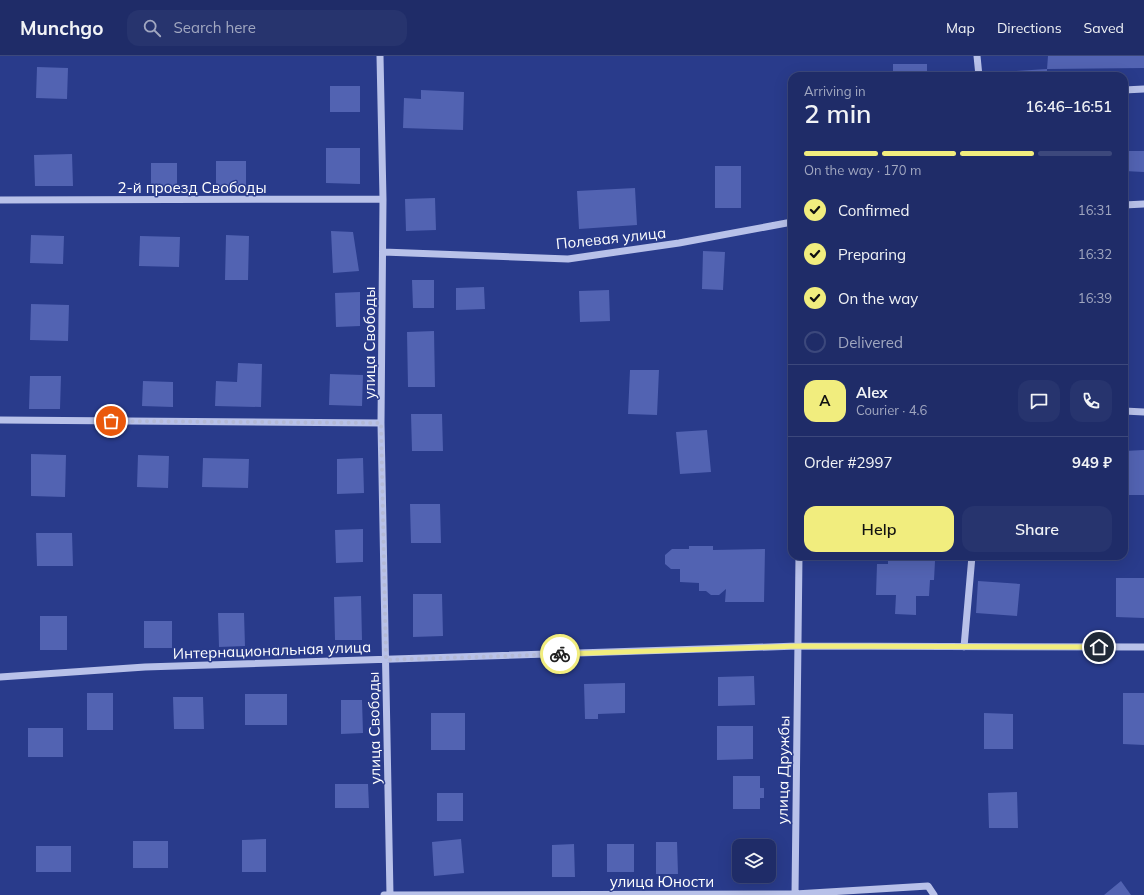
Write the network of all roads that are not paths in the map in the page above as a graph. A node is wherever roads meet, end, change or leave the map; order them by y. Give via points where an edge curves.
1 (380, 56) edge
2 (977, 56) edge
3 (979, 72) edge
4 (1144, 89) edge
5 (1128, 90) edge
6 (383, 199) junction
7 (0, 200) edge
8 (1144, 204) edge
9 (1128, 205) edge
10 (788, 223) edge
11 (383, 252) junction
12 (1128, 411) edge
13 (1144, 412) edge
14 (0, 420) edge
15 (381, 423) junction
16 (799, 560) edge
17 (972, 560) edge
18 (798, 646) junction
19 (964, 647) junction
20 (1144, 647) edge
21 (386, 660) junction
22 (0, 677) edge
23 (384, 895) edge
24 (390, 895) edge
25 (795, 895) edge
26 (934, 895) edge

1 - 6 street, улица Свободы
2 - 3 street
4 - 5 street
6 - 7 street, 2-й проезд Свободы
6 - 11 street, улица Свободы
8 - 9 street
10 - 11 street, Полевая улица via 679,243 568,259
11 - 15 street, улица Свободы
12 - 13 street
14 - 15 street
15 - 21 street, улица Свободы
16 - 18 street, улица Дружбы
17 - 19 street
18 - 19 street, Интернациональная улица
18 - 21 street, Интернациональная улица
18 - 25 street, улица Дружбы
19 - 20 street, Интернациональная улица
21 - 22 street, Интернациональная улица via 145,667
21 - 24 street, улица Свободы
23 - 24 street, улица Юности
24 - 25 street, улица Юности
25 - 26 street, улица Юности via 928,886

